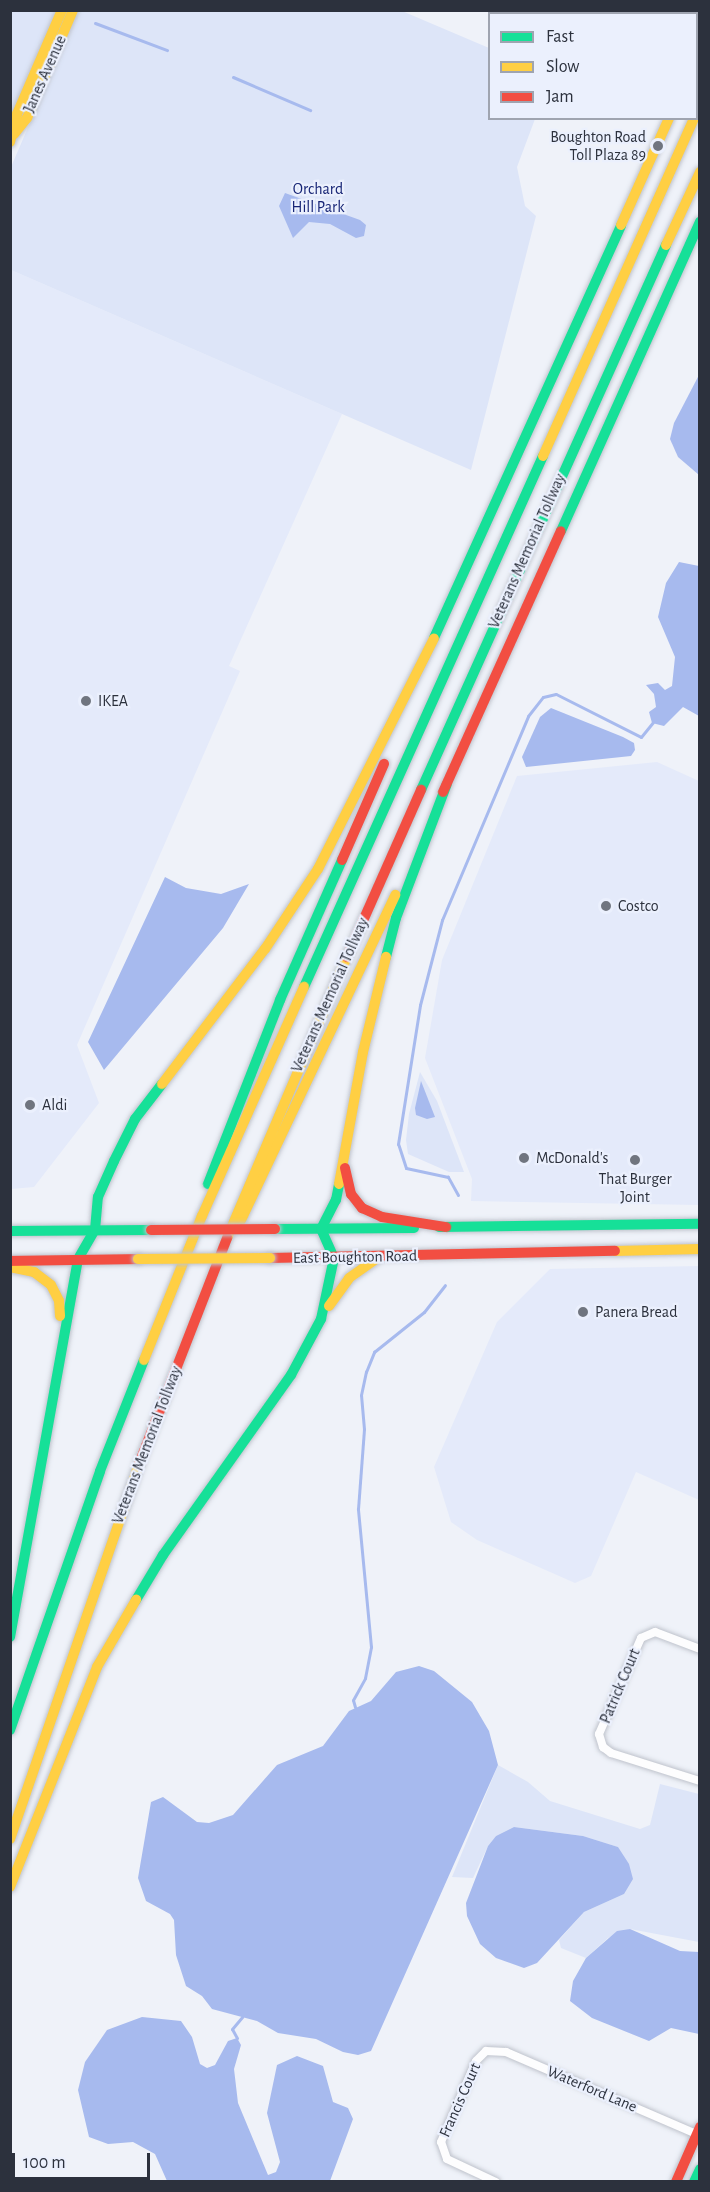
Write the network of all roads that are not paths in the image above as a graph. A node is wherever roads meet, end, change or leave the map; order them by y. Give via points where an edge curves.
1 (62, 10) edge
2 (73, 10) edge
3 (668, 120) edge
4 (693, 120) edge
5 (11, 138) edge
6 (699, 172) edge
7 (699, 222) edge
8 (448, 609) junction
9 (447, 784) junction
10 (344, 1156) junction
11 (202, 1216) junction
12 (699, 1224) edge
13 (446, 1227) junction
14 (321, 1229) junction
15 (95, 1230) junction
16 (10, 1231) edge
17 (224, 1245) junction
18 (699, 1249) edge
19 (379, 1257) junction
20 (334, 1258) junction
21 (78, 1259) junction
22 (10, 1261) edge
23 (10, 1267) edge
24 (321, 1318) junction
25 (61, 1337) junction
26 (10, 1637) edge
27 (699, 1649) edge
28 (10, 1730) edge
29 (699, 1781) edge
30 (10, 1839) edge
31 (10, 1887) edge
32 (486, 2051) joint
33 (698, 2131) edge
34 (699, 2169) edge
35 (496, 2181) edge
36 (676, 2181) edge
37 (694, 2181) edge

1 - 5 main road, Janes Avenue via 17,114
2 - 5 main road, Janes Avenue via 27,118
3 - 8 main road
4 - 11 main road, Veterans Memorial Tollway
6 - 17 main road, Veterans Memorial Tollway via 544,510
7 - 9 main road
8 - 11 main road via 230,1120 209,1177
8 - 15 main road via 318,869 265,949 135,1119 99,1197
9 - 10 main road via 396,918 363,1052
9 - 17 main road via 250,1206
10 - 13 main road via 351,1194 362,1208 382,1217
10 - 14 main road via 333,1209
11 - 28 main road, Veterans Memorial Tollway via 100,1471
12 - 13 main road, East Boughton Road
13 - 14 main road, East Boughton Road
14 - 15 main road, East Boughton Road, bridge
14 - 20 main road
15 - 16 main road, East Boughton Road
15 - 21 main road
17 - 30 main road, Veterans Memorial Tollway via 132,1481
18 - 19 main road, East Boughton Road
19 - 20 main road, East Boughton Road
19 - 24 main road via 349,1278
20 - 21 main road, East Boughton Road, bridge
20 - 24 main road
21 - 22 main road, East Boughton Road
21 - 25 main road
23 - 25 main road via 34,1272 51,1285 59,1301
24 - 31 main road via 291,1376 163,1554 102,1657
25 - 26 main road
27 - 29 street, Patrick Court via 664,1634 647,1634 636,1646 599,1734 600,1742 611,1753
32 - 33 street, Waterford Lane via 506,2052
32 - 35 street, Francis Court via 476,2061 444,2133 442,2151 455,2164
33 - 36 main road
34 - 37 main road

